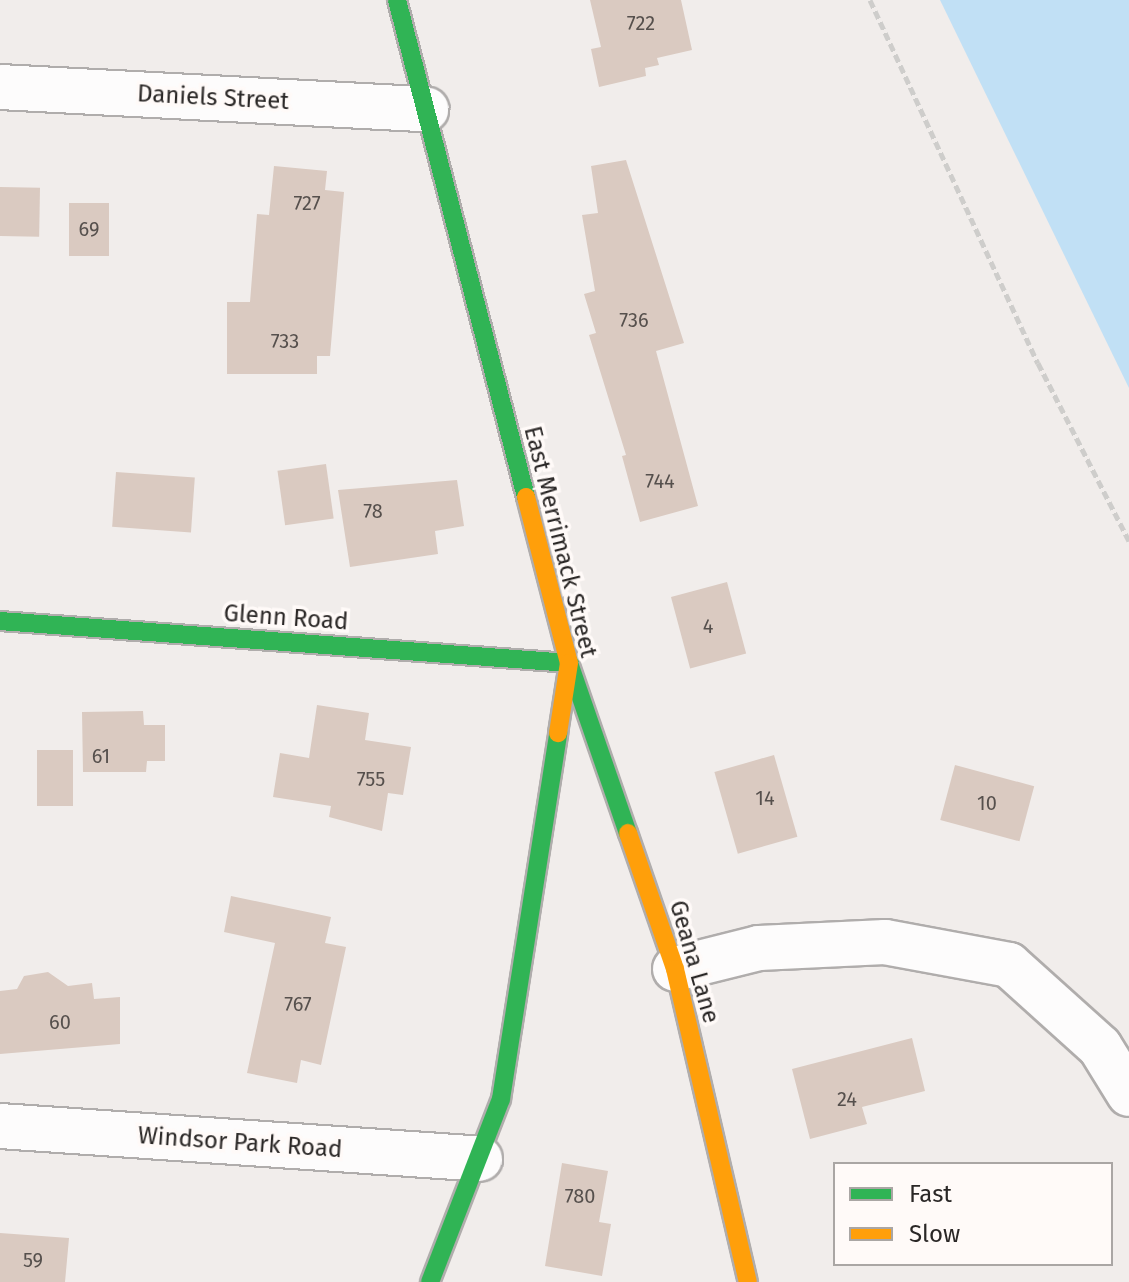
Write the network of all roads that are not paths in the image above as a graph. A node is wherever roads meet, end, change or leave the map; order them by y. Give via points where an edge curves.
1 (397, 0) edge
2 (0, 87) edge
3 (426, 109) junction
4 (0, 621) edge
5 (569, 663) junction
6 (675, 969) junction
7 (1129, 1094) edge
8 (0, 1126) edge
9 (480, 1159) junction
10 (430, 1282) edge
11 (748, 1282) edge

1 - 3 street, East Merrimack Street
2 - 3 street, Daniels Street
3 - 5 street, East Merrimack Street
4 - 5 street, Glenn Road
5 - 6 street, Geana Lane
5 - 9 street, East Merrimack Street via 501,1099
6 - 7 street via 759,948 885,942 1009,965 1100,1047
6 - 11 street, Geana Lane
8 - 9 street, Windsor Park Road
9 - 10 street, East Merrimack Street

